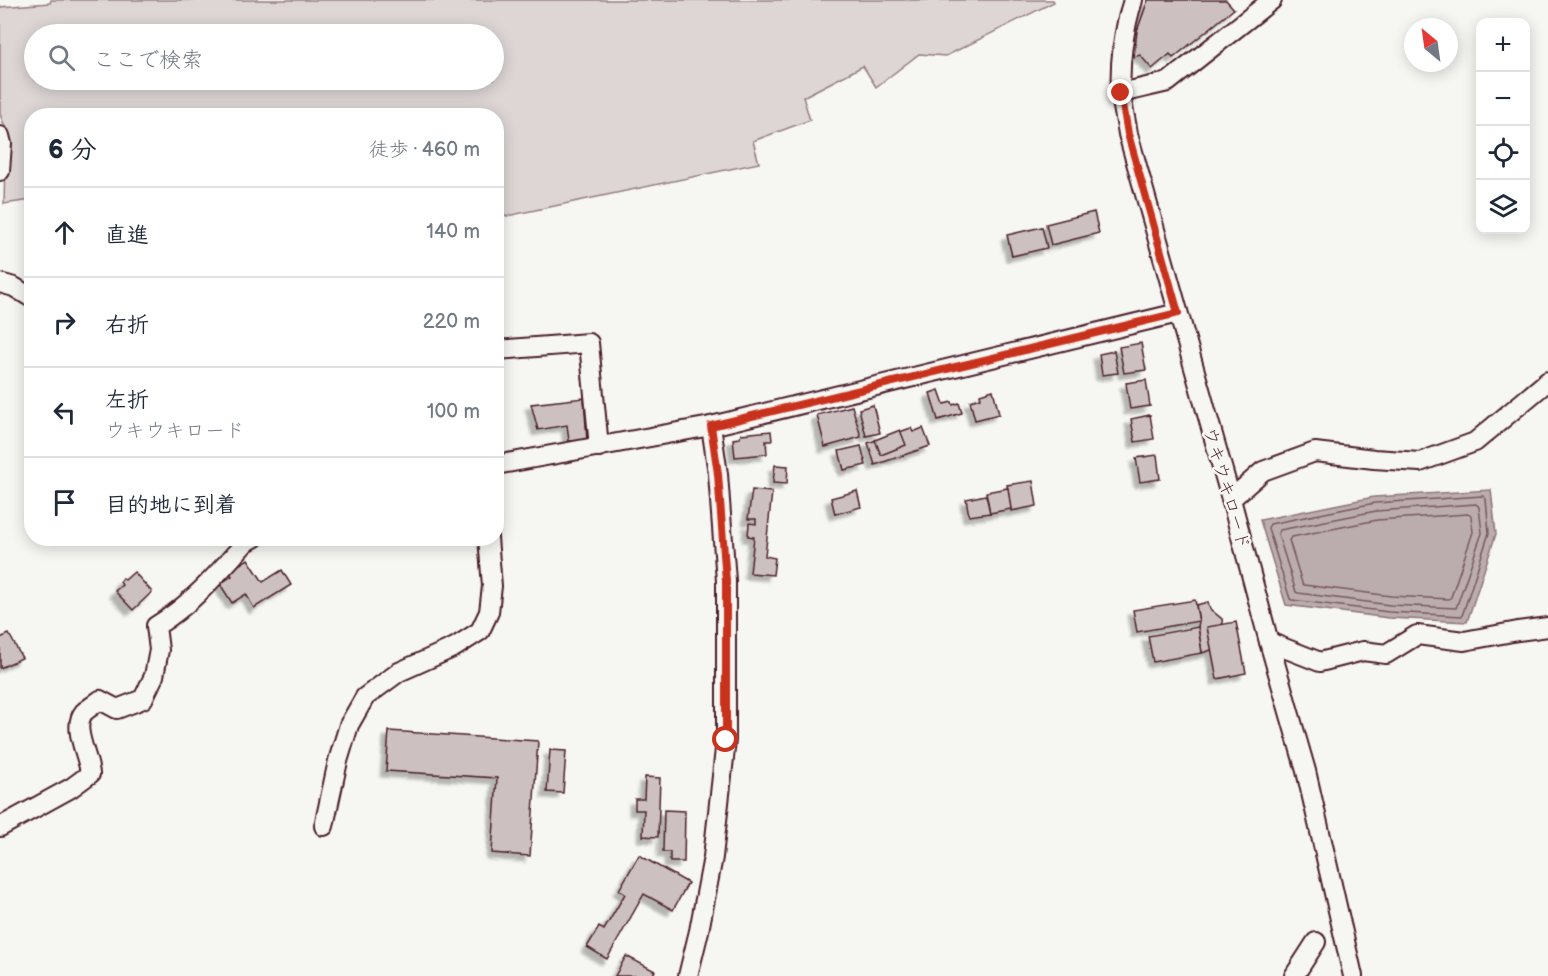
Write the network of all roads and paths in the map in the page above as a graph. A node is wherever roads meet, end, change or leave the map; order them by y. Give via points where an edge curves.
1 (1133, 0) edge
2 (1272, 0) edge
3 (1121, 93) junction
4 (0, 136) edge
5 (0, 171) edge
6 (0, 283) edge
7 (24, 293) edge
8 (1178, 313) junction
9 (504, 349) edge
10 (1548, 381) edge
11 (711, 426) junction
12 (599, 447) junction
13 (504, 464) edge
14 (1231, 499) junction
15 (242, 546) edge
16 (489, 546) edge
17 (1548, 627) edge
18 (1269, 642) junction
19 (324, 826) dead end
20 (0, 827) edge
21 (1316, 942) dead end
22 (688, 976) edge
23 (1294, 976) edge
24 (1353, 976) edge

1 - 3 street, ウキウキロード via 1126,21
2 - 3 street via 1168,82
3 - 8 street, ウキウキロード via 1128,134
4 - 5 street
6 - 7 street
8 - 11 street
8 - 14 street, ウキウキロード
9 - 12 street via 589,343
10 - 14 street via 1475,442 1420,462 1315,452 1263,471
11 - 12 street
11 - 22 street via 726,581 726,740 713,857
12 - 13 street
14 - 18 street, ウキウキロード
15 - 20 street via 194,597 156,626 159,650 154,676 143,699 117,709 100,700 82,714 79,734 90,774
16 - 19 street via 492,586 489,612 480,631 399,672 364,697 341,752
17 - 18 street via 1464,641 1417,635 1386,654 1363,651 1320,662
18 - 24 street, ウキウキロード via 1306,771
21 - 23 street

